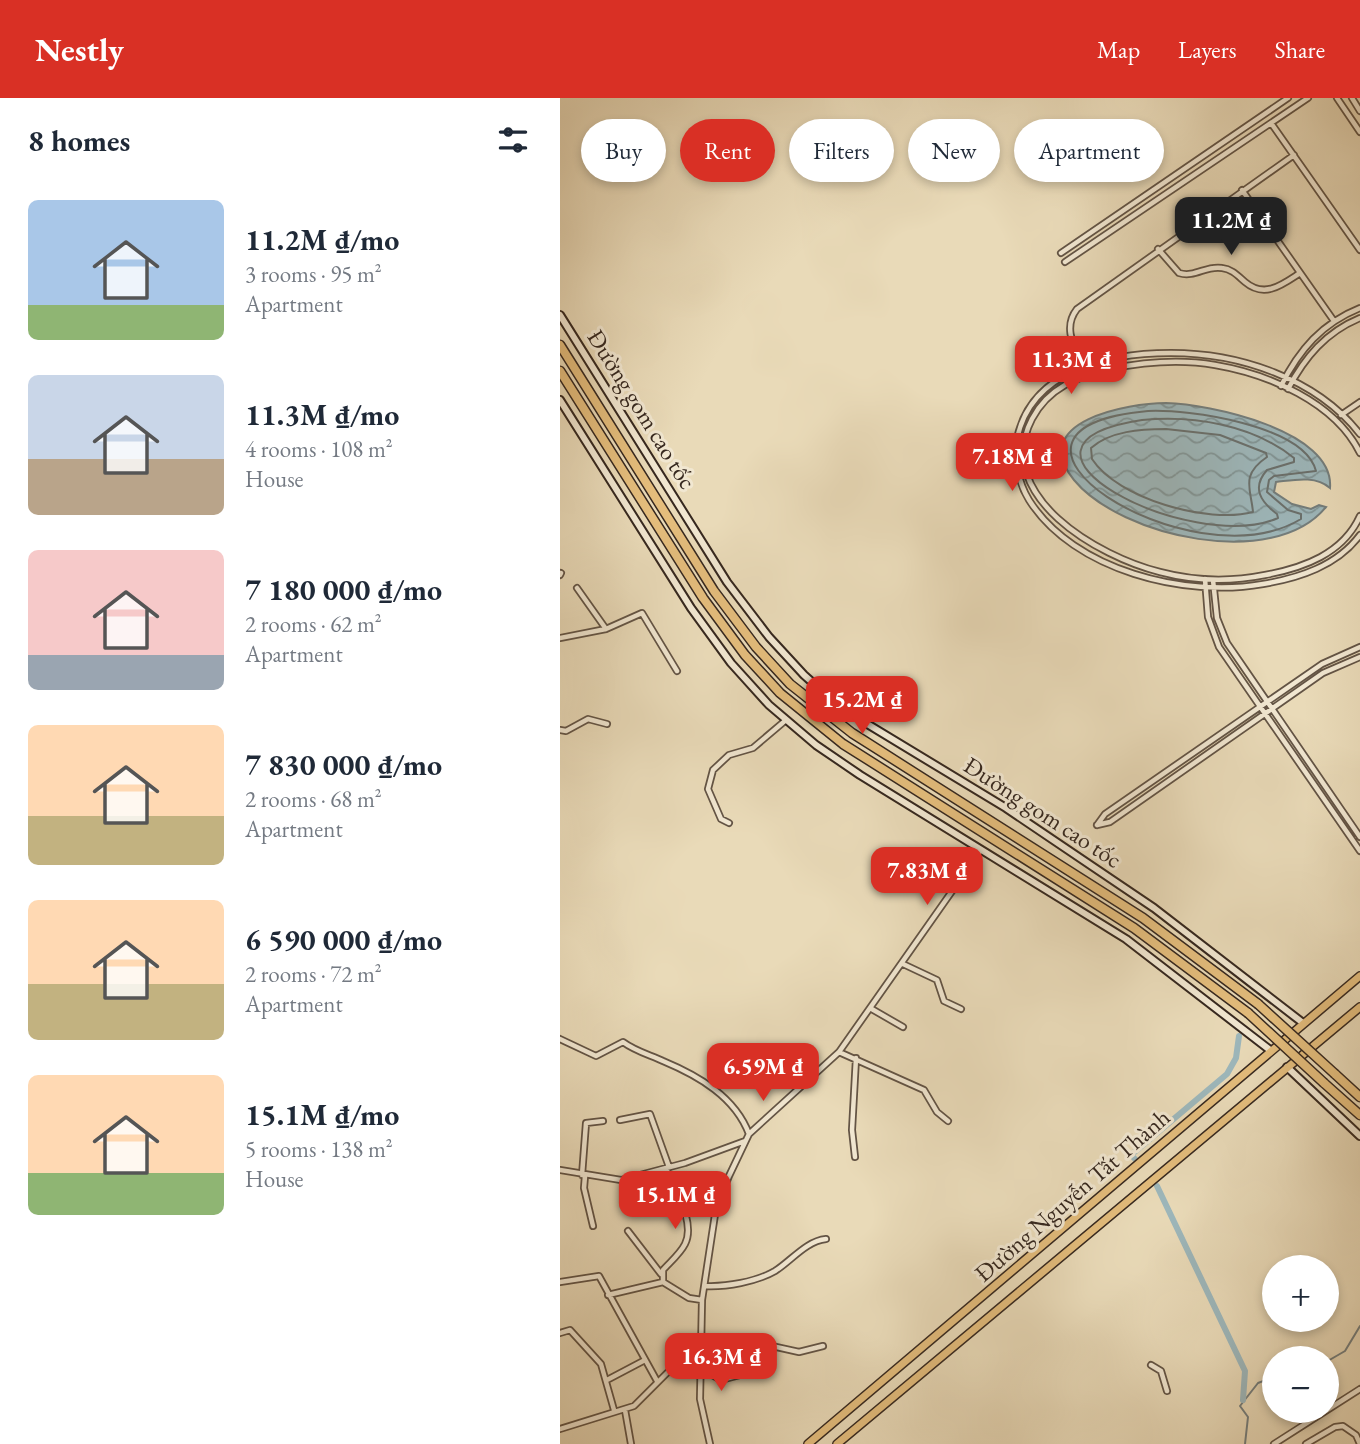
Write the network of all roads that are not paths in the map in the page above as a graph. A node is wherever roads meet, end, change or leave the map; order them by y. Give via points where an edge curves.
1 (1288, 98) edge
2 (1308, 98) edge
3 (1337, 98) edge
4 (1352, 98) edge
5 (1360, 111) edge
6 (1271, 123) junction
7 (1360, 132) edge
8 (1294, 155) junction
9 (1242, 190) junction
10 (1158, 249) junction
11 (1360, 250) edge
12 (1061, 253) dead end
13 (1065, 262) dead end
14 (1300, 273) junction
15 (1360, 308) edge
16 (560, 315) edge
17 (1360, 318) edge
18 (1334, 321) junction
19 (560, 345) edge
20 (1083, 367) junction
21 (560, 370) edge
22 (1285, 378) junction
23 (1292, 381) junction
24 (1281, 386) junction
25 (1288, 389) junction
26 (560, 400) edge
27 (1360, 402) edge
28 (1341, 415) junction
29 (1020, 430) junction
30 (1027, 432) junction
31 (1360, 434) edge
32 (1360, 453) edge
33 (1360, 516) edge
34 (1360, 536) edge
35 (1094, 545) junction
36 (1090, 553) junction
37 (1205, 579) junction
38 (1213, 580) junction
39 (577, 588) dead end
40 (1204, 588) junction
41 (1213, 589) junction
42 (606, 629) junction
43 (560, 638) edge
44 (1360, 647) edge
45 (1360, 657) edge
46 (677, 671) dead end
47 (1267, 702) junction
48 (1260, 708) junction
49 (1272, 710) junction
50 (1265, 715) junction
51 (786, 720) junction
52 (607, 724) dead end
53 (560, 730) edge
54 (729, 823) dead end
55 (1360, 837) edge
56 (981, 850) junction
57 (1360, 851) edge
58 (904, 964) junction
59 (1360, 976) edge
60 (1360, 1007) edge
61 (870, 1008) junction
62 (961, 1009) dead end
63 (1303, 1023) junction
64 (903, 1027) dead end
65 (560, 1039) edge
66 (1270, 1050) junction
67 (839, 1052) junction
68 (856, 1058) junction
69 (1287, 1068) junction
70 (1360, 1097) edge
71 (1360, 1115) edge
72 (620, 1120) dead end
73 (603, 1121) dead end
74 (948, 1121) dead end
75 (750, 1134) junction
76 (1360, 1136) edge
77 (746, 1140) junction
78 (855, 1157) dead end
79 (667, 1168) junction
80 (560, 1170) edge
81 (584, 1175) junction
82 (1103, 1196) junction
83 (1114, 1210) junction
84 (593, 1226) dead end
85 (628, 1231) dead end
86 (826, 1239) dead end
87 (661, 1274) junction
88 (560, 1282) edge
89 (663, 1282) junction
90 (705, 1286) junction
91 (608, 1294) junction
92 (702, 1300) junction
93 (973, 1306) junction
94 (985, 1320) junction
95 (560, 1333) edge
96 (823, 1346) dead end
97 (702, 1348) junction
98 (645, 1360) junction
99 (1150, 1365) dead end
100 (701, 1368) junction
101 (748, 1373) dead end
102 (607, 1380) junction
103 (657, 1381) junction
104 (1360, 1389) edge
105 (1167, 1391) dead end
106 (614, 1410) junction
107 (625, 1410) junction
108 (560, 1429) edge
109 (847, 1440) edge
110 (631, 1444) edge
111 (710, 1444) edge
112 (808, 1444) edge
113 (837, 1444) edge
114 (1274, 1444) edge
115 (1306, 1444) edge
116 (1360, 1444) edge

1 - 12 street
2 - 6 street
3 - 7 street
4 - 5 street
6 - 8 street
6 - 13 street
8 - 9 street
8 - 11 street
9 - 10 street
9 - 14 street
10 - 14 street via 1179,273 1226,268 1259,290 1277,288
10 - 20 street via 1074,312 1070,333
14 - 18 street
15 - 18 street
16 - 63 main road, Đường gom cao tốc via 727,582 804,675 864,722 1006,808 1154,908
17 - 23 street via 1323,341
18 - 22 street via 1306,345
19 - 70 highway, bridge via 714,591 790,684 852,733 1143,918 1258,1004
20 - 22 street via 1132,356 1190,354 1229,359
20 - 29 street via 1040,394
21 - 71 highway, bridge via 703,598 780,693 844,744 1134,928 1248,1013
22 - 23 street
22 - 24 street
23 - 25 street
23 - 28 street
24 - 25 street
24 - 30 street via 1250,373 1201,363 1119,367 1059,388 1042,404
25 - 32 street via 1342,428
26 - 51 main road via 691,608 731,663
27 - 28 street
28 - 31 street
29 - 30 street
29 - 36 street via 1016,460 1030,501 1051,524
30 - 35 street via 1024,458 1033,489 1050,511
33 - 38 street via 1342,543 1311,561 1260,576
34 - 41 street via 1338,558 1303,574
35 - 36 street
35 - 37 street via 1149,569
36 - 40 street via 1146,578
37 - 38 street
37 - 40 street
38 - 41 street
39 - 42 street
40 - 41 street
40 - 48 street via 1216,641
41 - 47 street via 1224,637
42 - 43 street
42 - 46 street via 635,614 644,615
44 - 47 street via 1328,660
45 - 49 street via 1329,670
47 - 48 street
47 - 49 street
48 - 50 street
48 - 50 street via 1105,814 1097,825 1110,822
49 - 50 street
49 - 55 street
50 - 57 street
51 - 54 street via 753,748 729,755 713,770 708,789 721,819
51 - 56 main road via 816,746
52 - 53 street via 588,719
56 - 58 street
56 - 66 main road via 1126,939
58 - 61 street
58 - 62 street via 937,980 944,1001
59 - 63 main road, Đường Nguyễn Tất Thành
60 - 69 main road, Đường Nguyễn Tất Thành
61 - 64 street
61 - 67 street
63 - 66 main road, Đường Nguyễn Tất Thành
65 - 75 street via 596,1056 623,1042 680,1068 722,1095
66 - 82 main road, Đường Nguyễn Tất Thành
67 - 68 street
67 - 75 street
68 - 74 street via 925,1090
68 - 78 street
69 - 76 main road
69 - 83 main road, Đường Nguyễn Tất Thành
72 - 79 street via 650,1114
73 - 81 street via 586,1123
75 - 77 street
77 - 79 street
77 - 90 street via 716,1208
79 - 81 street via 616,1180
79 - 87 street via 688,1232 681,1251
80 - 81 street
81 - 84 street
82 - 83 main road
82 - 93 main road, Đường Nguyễn Tất Thành
83 - 94 main road, Đường Nguyễn Tất Thành
85 - 87 street
86 - 90 street via 813,1243 773,1273
87 - 89 street
88 - 91 street via 597,1275
89 - 91 street
89 - 92 street via 689,1298
90 - 92 street
91 - 98 street
92 - 97 street
93 - 94 main road
93 - 112 main road, Đường Nguyễn Tất Thành
94 - 109 main road, Đường Nguyễn Tất Thành
95 - 102 street via 570,1330 601,1364
96 - 97 street via 799,1352 745,1340 710,1352
97 - 100 street
97 - 103 street via 684,1356
98 - 102 street
98 - 103 street
99 - 105 street via 1161,1371
100 - 101 street via 721,1380
100 - 111 street via 700,1399
102 - 106 street
103 - 107 street
104 - 114 street
106 - 107 street
106 - 108 street
107 - 110 street
109 - 113 main road, Đường Nguyễn Tất Thành
115 - 116 street via 1343,1426

